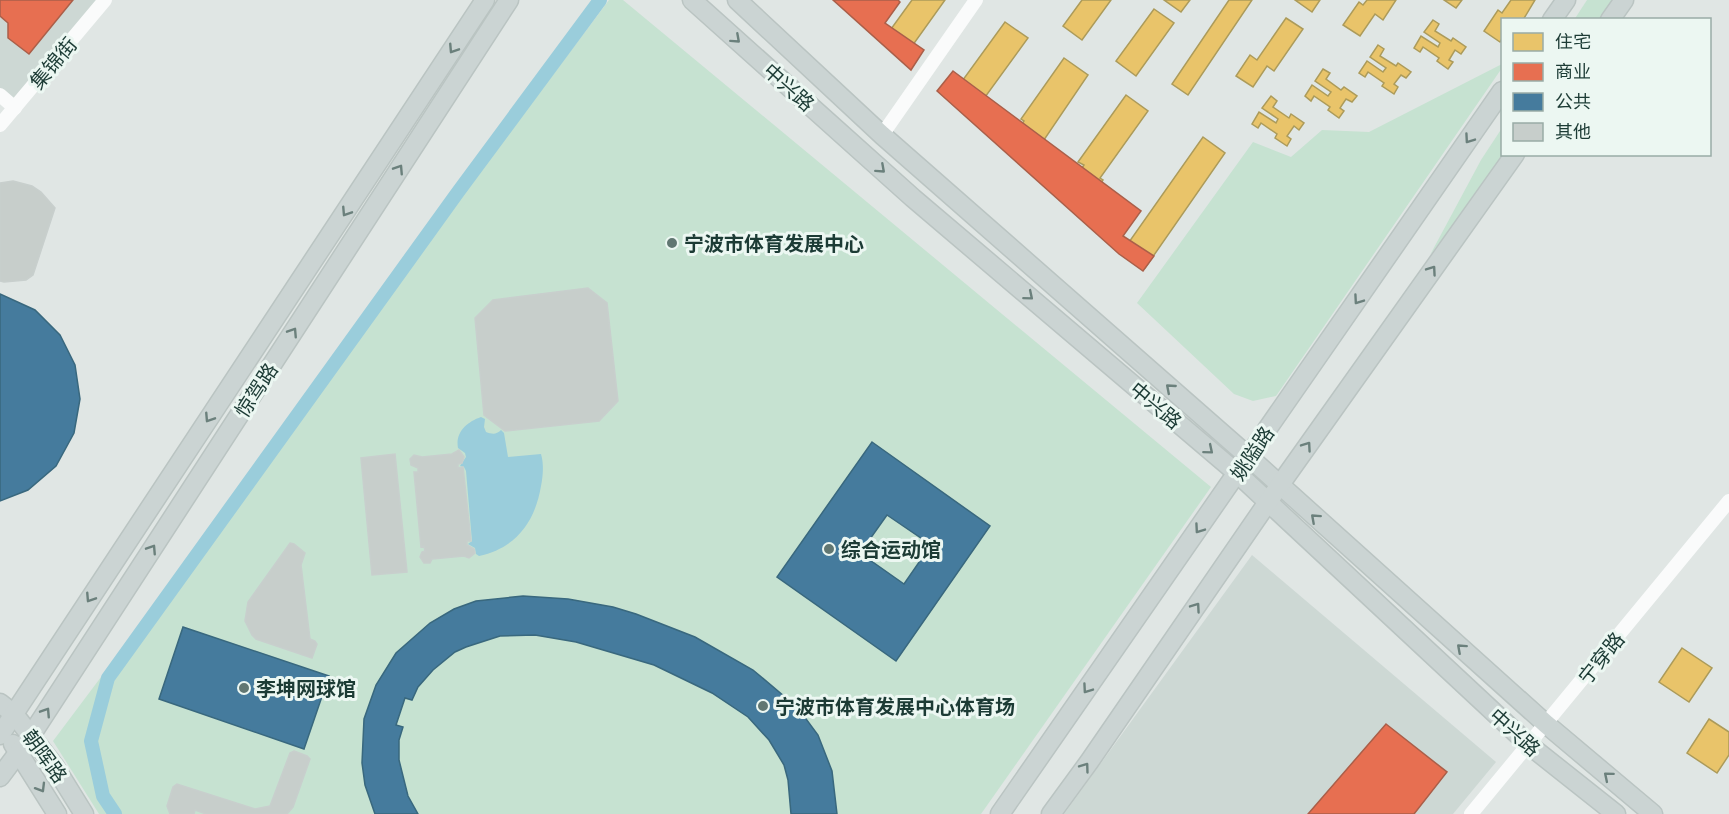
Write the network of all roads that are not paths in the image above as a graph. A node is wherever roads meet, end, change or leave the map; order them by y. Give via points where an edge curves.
1 (105, 0) edge
2 (485, 0) edge
3 (509, 0) edge
4 (692, 0) edge
5 (737, 0) edge
6 (976, 0) edge
7 (1566, 0) edge
8 (1624, 0) edge
9 (1553, 18) edge
10 (1611, 18) edge
11 (1501, 94) edge
12 (0, 95) edge
13 (15, 108) junction
14 (0, 125) edge
15 (882, 135) junction
16 (1514, 156) edge
17 (1249, 457) junction
18 (1238, 474) junction
19 (1279, 486) junction
20 (1729, 501) edge
21 (1268, 502) junction
22 (7, 709) edge
23 (1546, 724) junction
24 (1, 732) edge
25 (30, 736) junction
26 (1529, 746) junction
27 (20, 753) junction
28 (0, 777) edge
29 (57, 814) edge
30 (84, 814) edge
31 (1000, 814) edge
32 (1051, 814) edge
33 (1471, 814) edge
34 (1616, 814) edge
35 (1653, 814) edge

1 - 13 street, 集锦街
2 -> 22 main road, 惊驾路
25 -> 3 main road, 惊驾路
4 -> 18 main road, 中兴路 via 913,198
5 - 15 main road, 中兴路
6 - 15 street
7 - 9 main road
8 - 10 main road
11 -> 17 main road, 姚隘路
12 - 13 street
13 - 14 street, 集锦街
17 -> 15 main road, 中兴路
19 -> 16 main road, 姚隘路
17 - 18 main road, 姚隘路
17 - 19 main road, 中兴路
18 - 21 main road, 中兴路
18 -> 31 main road, 姚隘路
19 - 21 main road, 姚隘路
23 -> 19 main road, 中兴路
20 - 23 street, 宁穿路
21 - 26 main road, 中兴路
32 -> 21 main road, 姚隘路
22 - 24 main road, 惊驾路
22 - 25 main road, 朝晖路
23 - 26 street, 宁穿路
35 -> 23 main road, 中兴路
24 - 27 main road, 朝晖路
25 - 27 main road, 惊驾路
25 - 30 main road, 朝晖路 via 55,766
26 - 33 street, 宁穿路
26 - 34 main road, 中兴路
27 - 28 main road, 惊驾路
27 -> 29 main road, 朝晖路

